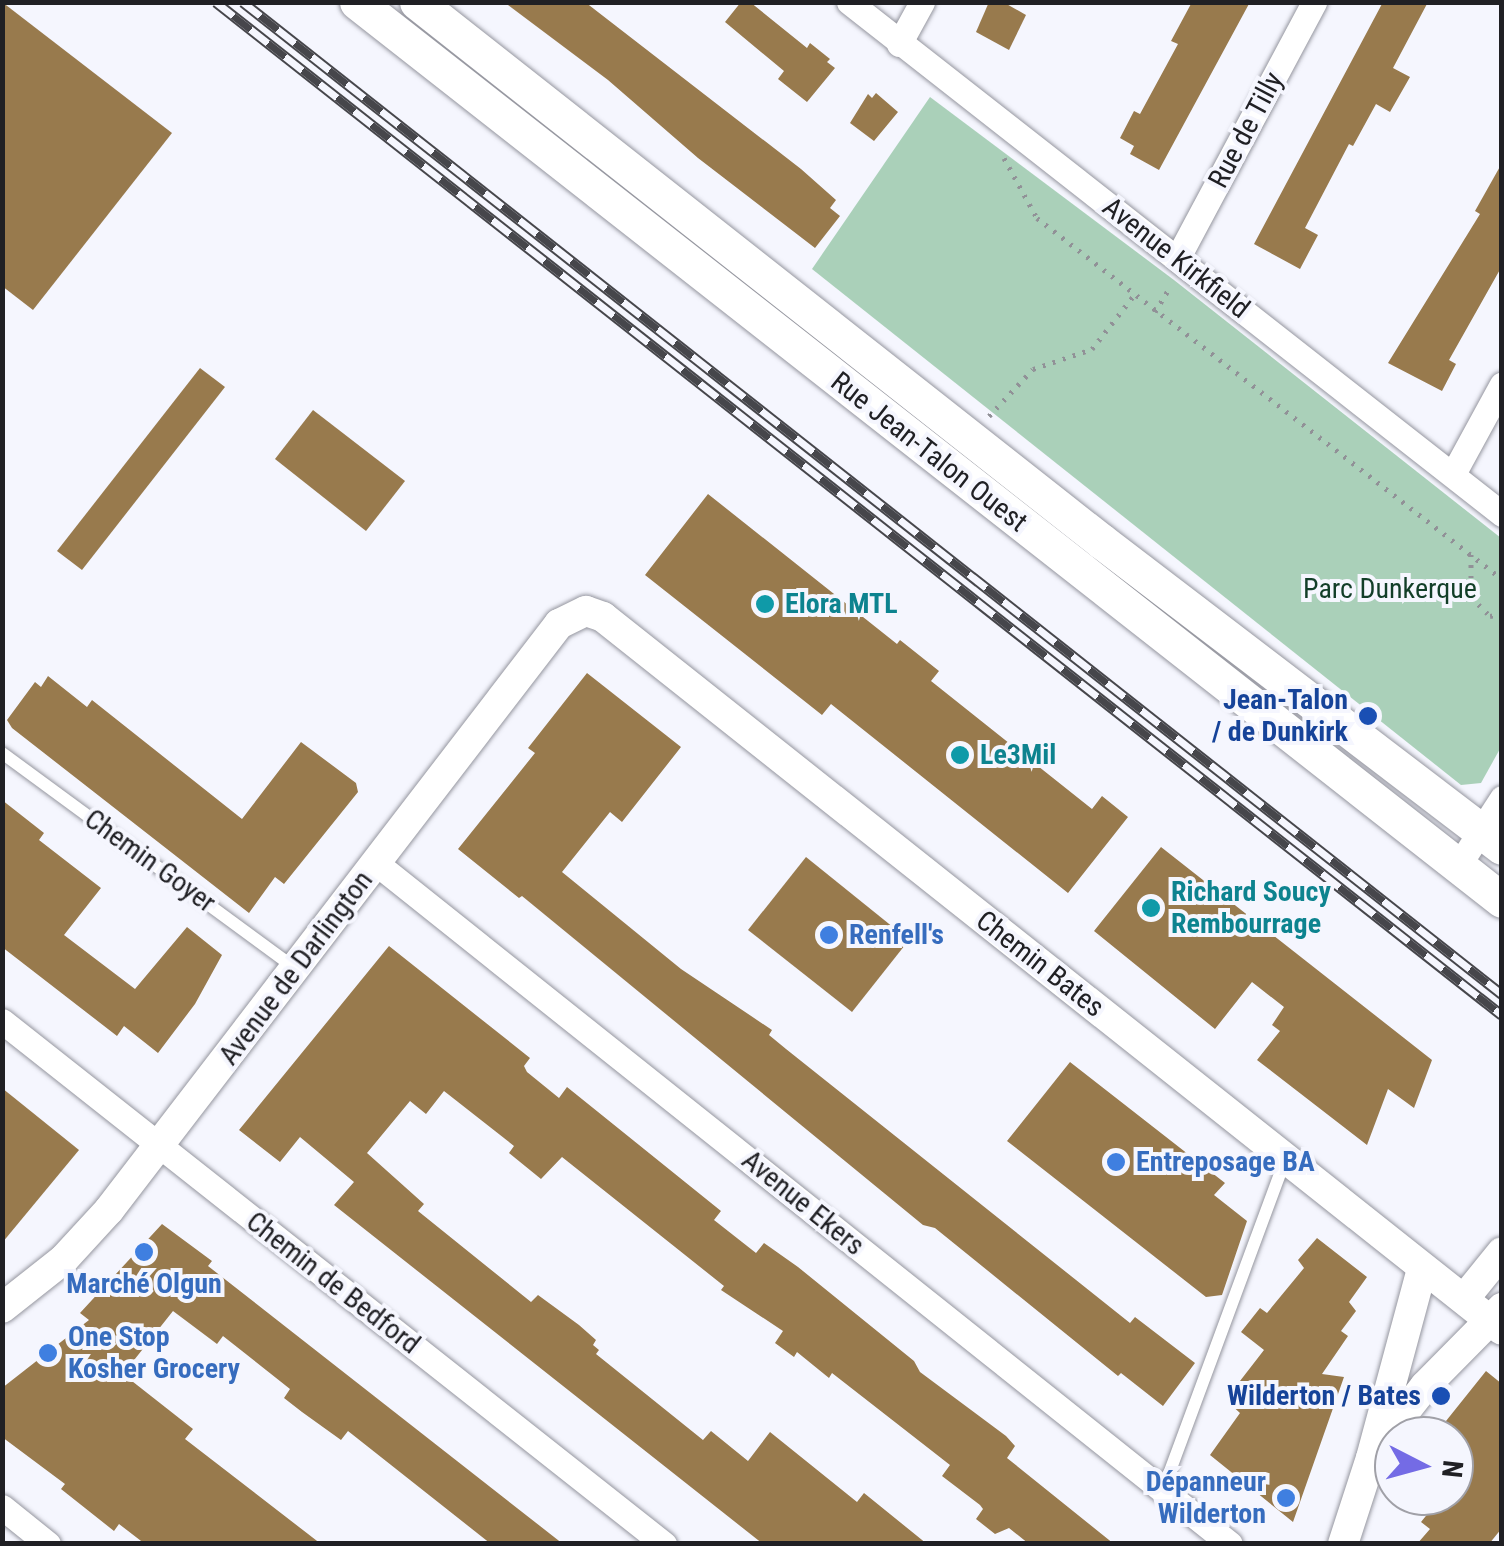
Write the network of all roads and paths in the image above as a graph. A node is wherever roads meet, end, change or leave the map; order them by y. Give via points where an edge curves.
1 (358, 2) edge
2 (418, 2) edge
3 (849, 2) edge
4 (922, 2) edge
5 (1314, 2) edge
6 (899, 44) junction
7 (1001, 148) dead end
8 (1176, 269) junction
9 (1136, 294) junction
10 (1155, 312) junction
11 (1502, 384) edge
12 (988, 418) dead end
13 (1502, 446) edge
14 (1502, 464) edge
15 (1453, 474) junction
16 (1502, 514) edge
17 (1471, 554) junction
18 (1502, 579) edge
19 (574, 614) joint
20 (1502, 614) edge
21 (2, 754) edge
22 (1502, 798) edge
23 (1492, 839) edge
24 (376, 863) junction
25 (1458, 866) junction
26 (1502, 900) edge
27 (296, 969) junction
28 (2, 1021) edge
29 (160, 1146) junction
30 (1285, 1160) junction
31 (1502, 1252) edge
32 (1422, 1269) junction
33 (1464, 1299) junction
34 (2, 1308) edge
35 (1498, 1319) edge
36 (1372, 1458) junction
37 (1163, 1490) junction
38 (2, 1507) edge
39 (48, 1544) edge
40 (664, 1544) edge
41 (1230, 1544) edge
42 (1343, 1544) edge

1 - 25 main road, Rue Jean-Talon Ouest
2 - 23 main road, Rue Jean-Talon Ouest via 1085,529
3 - 6 street, Avenue Kirkfield
4 - 6 street
5 - 8 street, Rue de Tilly
6 - 8 street, Avenue Kirkfield
7 - 9 path via 1037,218
8 - 10 path
8 - 15 street, Avenue Kirkfield
9 - 10 path
9 - 12 path via 1092,350 1033,370
10 - 17 path
11 - 15 street
13 - 14 path
15 - 16 street, Avenue Kirkfield
17 - 18 path
17 - 20 path via 1470,597 1490,616
19 - 24 street, Avenue de Darlington via 559,624
19 - 30 street, Chemin Bates via 603,617
21 - 27 lane, Chemin Goyer
22 - 23 street
23 - 25 street
24 - 27 street, Avenue de Darlington
24 - 37 street, Avenue Ekers
25 - 26 main road, Rue Jean-Talon Ouest
27 - 29 street, Avenue de Darlington
28 - 29 street, Chemin de Bedford
29 - 34 street, Avenue de Darlington via 64,1259
29 - 40 street, Chemin de Bedford
30 - 32 street, Chemin Bates
30 - 37 lane
31 - 33 street
32 - 33 street, Chemin Bates
32 - 36 street
33 - 35 street, Chemin Bates
35 - 36 street via 1425,1386
36 - 42 street
37 - 41 street, Avenue Ekers
38 - 39 street

